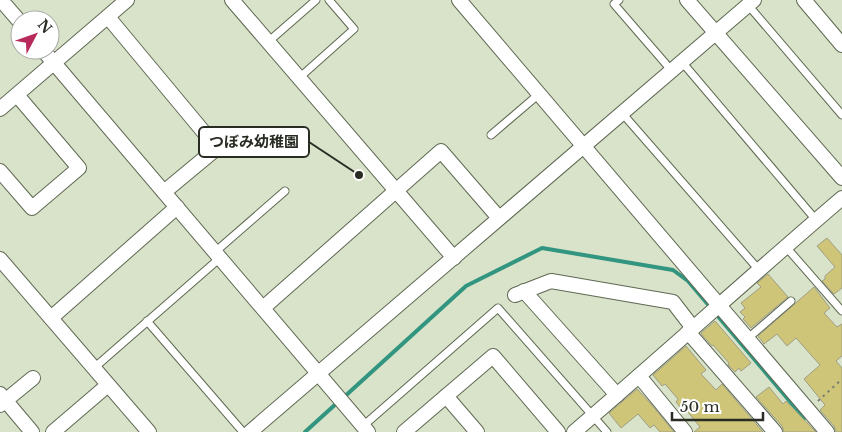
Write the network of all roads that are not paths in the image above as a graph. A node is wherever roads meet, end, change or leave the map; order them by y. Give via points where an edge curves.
1 (1, 0) edge
2 (128, 0) edge
3 (232, 0) edge
4 (316, 0) edge
5 (329, 0) edge
6 (459, 0) edge
7 (619, 0) edge
8 (687, 0) edge
9 (804, 0) edge
10 (751, 3) edge
11 (10, 10) edge
12 (108, 17) junction
13 (716, 33) junction
14 (268, 42) junction
15 (842, 45) edge
16 (52, 60) edge
17 (54, 63) junction
18 (677, 66) junction
19 (299, 78) junction
20 (539, 94) junction
21 (16, 95) junction
22 (0, 109) edge
23 (622, 113) junction
24 (842, 115) edge
25 (491, 135) dead end
26 (584, 146) junction
27 (0, 172) edge
28 (842, 178) edge
29 (396, 190) junction
30 (285, 191) dead end
31 (164, 192) junction
32 (842, 198) edge
33 (177, 207) junction
34 (500, 218) junction
35 (816, 220) junction
36 (786, 247) junction
37 (218, 255) junction
38 (454, 258) junction
39 (0, 259) edge
40 (759, 270) junction
41 (791, 301) dead end
42 (263, 308) junction
43 (714, 308) junction
44 (842, 311) edge
45 (51, 318) junction
46 (147, 321) junction
47 (690, 330) junction
48 (747, 339) junction
49 (94, 368) junction
50 (318, 374) junction
51 (639, 376) junction
52 (33, 378) dead end
53 (108, 385) junction
54 (446, 396) junction
55 (617, 396) junction
56 (2, 400) edge
57 (594, 415) junction
58 (366, 429) edge
59 (32, 432) edge
60 (53, 432) edge
61 (149, 432) edge
62 (243, 432) edge
63 (250, 432) edge
64 (404, 432) edge
65 (477, 432) edge
66 (558, 432) edge
67 (574, 432) edge
68 (607, 432) edge
69 (685, 432) edge
70 (775, 432) edge
71 (827, 432) edge

1 - 11 street
2 - 12 street
3 - 14 street
4 - 14 lane
5 - 19 lane via 354,29
6 - 20 street
7 - 18 lane via 614,4
8 - 13 street
9 - 15 street
10 - 13 street
10 - 24 lane
12 - 17 street
12 - 31 street via 217,148
13 - 18 street
13 - 28 street
14 - 19 street
16 - 17 street
17 - 21 street
17 - 31 street
18 - 23 street
18 - 35 lane
19 - 29 street
20 - 25 lane
20 - 26 street
21 - 22 street
21 - 27 street via 79,168 32,208
23 - 26 street
23 - 40 lane
26 - 34 street
26 - 43 street
29 - 34 street via 441,151
29 - 38 street
29 - 42 street
30 - 37 lane
31 - 33 street
32 - 35 street
33 - 37 street
33 - 45 street
34 - 38 street
35 - 36 street
36 - 40 street
36 - 44 lane
37 - 42 street
37 - 46 lane
38 - 50 street
39 - 45 street
40 - 43 street
41 - 48 lane
42 - 50 street
43 - 47 street
43 - 48 street
45 - 49 street
46 - 49 lane
46 - 62 lane
47 - 51 street
47 - 55 street via 673,302 551,281 520,293
47 - 70 street
48 - 71 street
49 - 53 street
50 - 58 street
50 - 63 street
51 - 55 street
51 - 69 street
52 - 56 street
53 - 60 street
53 - 61 street
54 - 64 street
54 - 65 street
54 - 66 street via 493,356
55 - 57 street
56 - 59 street
57 - 58 lane via 498,308
57 - 67 street
57 - 68 lane

